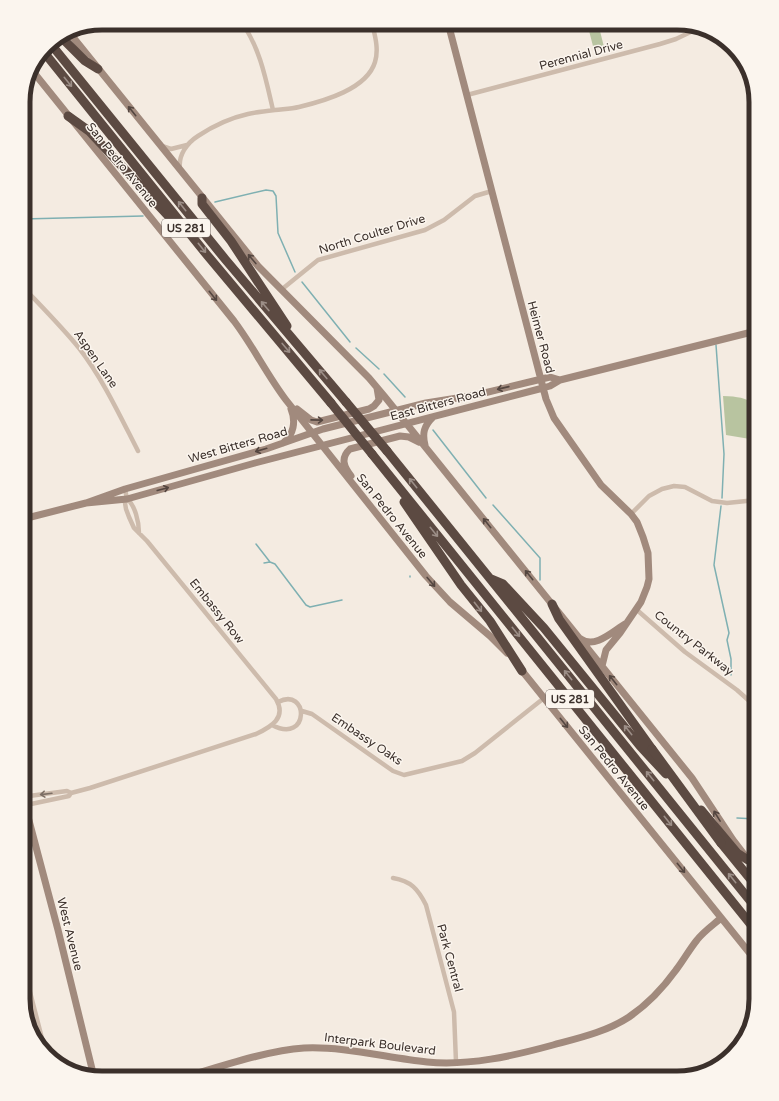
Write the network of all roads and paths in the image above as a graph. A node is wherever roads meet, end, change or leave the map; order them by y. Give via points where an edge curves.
1 (246, 30) edge
2 (374, 30) edge
3 (450, 30) edge
4 (692, 31) edge
5 (72, 36) edge
6 (65, 41) edge
7 (55, 48) edge
8 (47, 56) edge
9 (98, 69) junction
10 (35, 75) edge
11 (467, 95) junction
12 (273, 110) junction
13 (68, 116) junction
14 (160, 145) junction
15 (187, 145) junction
16 (180, 170) junction
17 (492, 190) junction
18 (202, 198) junction
19 (190, 234) junction
20 (281, 290) junction
21 (30, 295) edge
22 (749, 333) edge
23 (299, 346) junction
24 (540, 379) junction
25 (560, 380) junction
26 (377, 388) junction
27 (543, 388) junction
28 (286, 400) junction
29 (396, 411) junction
30 (433, 417) junction
31 (407, 424) junction
32 (312, 434) junction
33 (280, 444) junction
34 (321, 445) junction
35 (426, 447) junction
36 (138, 451) dead end
37 (384, 468) junction
38 (354, 486) junction
39 (125, 489) junction
40 (127, 499) junction
41 (749, 501) edge
42 (86, 503) junction
43 (631, 514) junction
44 (30, 517) edge
45 (139, 533) junction
46 (490, 578) junction
47 (552, 604) junction
48 (637, 610) junction
49 (625, 624) junction
50 (580, 638) junction
51 (602, 666) junction
52 (522, 670) junction
53 (544, 698) junction
54 (749, 700) edge
55 (278, 702) junction
56 (302, 711) junction
57 (272, 725) junction
58 (71, 793) junction
59 (30, 796) edge
60 (30, 804) edge
61 (30, 822) edge
62 (748, 860) joint
63 (749, 877) edge
64 (393, 878) dead end
65 (749, 899) edge
66 (721, 918) junction
67 (749, 922) edge
68 (749, 952) edge
69 (30, 992) edge
70 (41, 1036) edge
71 (456, 1062) junction
72 (92, 1070) edge
73 (205, 1071) edge

1 - 12 street via 259,55
2 - 12 street via 377,56 372,69 360,83 320,102
3 - 11 main road, Heimer Road
4 - 11 street, Perennial Drive via 660,44
5 - 9 main road
6 - 9 highway via 85,61
23 -> 7 highway, US 281 via 225,260
8 -> 19 highway, US 281
14 -> 9 main road
10 - 13 main road, San Pedro Avenue
11 - 17 main road, Heimer Road
12 - 15 street via 233,118 208,130
13 - 19 highway via 90,131 172,220
13 -> 28 main road, San Pedro Avenue via 237,325
14 - 15 street via 171,149
14 - 16 main road
15 - 16 street via 180,159
16 - 18 main road
17 - 20 street, North Coulter Drive via 475,196 444,220 425,230 318,260
17 - 24 main road, Heimer Road
20 -> 18 main road
18 - 23 highway via 202,204 237,250
19 -> 37 highway, US 281, bridge
20 - 26 main road
21 - 36 street, Aspen Lane via 88,361 106,389
22 - 25 main road, East Bitters Road
46 -> 23 highway, US 281, bridge
24 - 25 main road, East Bitters Road via 550,377
24 - 27 main road, Heimer Road
24 -> 29 main road, East Bitters Road
25 - 27 main road, East Bitters Road
28 -> 26 main road via 311,420 321,421 372,408 379,400
26 - 29 main road
27 - 30 main road, East Bitters Road
27 - 43 main road, Heimer Road via 554,418 562,430 601,485
28 - 32 main road, San Pedro Avenue
28 - 33 main road via 292,413 293,425 288,438
29 - 31 main road
29 - 32 main road, West Bitters Road
30 - 31 main road, East Bitters Road
30 - 35 main road via 424,431
31 - 34 main road, East Bitters Road
31 - 35 main road
32 - 33 main road, West Bitters Road
32 - 34 main road, San Pedro Avenue
33 -> 39 main road, West Bitters Road
34 - 38 main road, San Pedro Avenue
40 -> 34 main road, West Bitters Road
35 - 38 main road via 413,438 402,436 350,449 343,462 353,478
47 -> 35 main road
37 -> 52 highway via 411,513 490,621
37 -> 67 highway, US 281
38 -> 52 main road, San Pedro Avenue via 439,591 497,642
39 - 40 street, Embassy Row
39 - 42 main road, West Bitters Road
40 - 42 main road, West Bitters Road
40 - 45 street, Embassy Row via 132,502
40 - 45 street, Embassy Row via 125,505 129,517
41 - 43 street via 727,503 712,501 685,487 674,486 649,496
42 - 44 main road, West Bitters Road
43 - 48 main road, Heimer Road via 644,536 649,560 647,587
45 - 55 street, Embassy Row
62 -> 46 highway via 737,853 648,754 539,622 503,584
65 -> 46 highway, US 281
47 - 50 main road
47 - 63 highway, bridge via 559,619 652,749
48 - 49 main road, Heimer Road
48 - 54 street, Country Parkway via 685,652
49 - 50 main road, Heimer Road via 596,642
49 - 51 main road, Heimer Road via 606,650
50 - 51 main road
62 -> 51 main road via 692,778
52 - 53 main road, San Pedro Avenue
53 - 56 street, Embassy Oaks via 475,754 462,761 404,775 393,771 312,714
53 -> 66 main road, San Pedro Avenue
55 - 56 street, Embassy Oaks via 292,700 299,704
55 - 57 street via 280,715
56 - 57 street via 302,718 292,728 286,730
57 - 58 street via 256,734
58 -> 59 street via 67,791
58 - 60 street via 69,796
61 - 72 main road, West Avenue
64 - 71 street, Park Central via 412,884 426,906 454,1012
66 - 68 main road, San Pedro Avenue
66 - 71 main road, Interpark Boulevard via 697,940 655,996 642,1008 613,1026 597,1033 520,1054
69 - 70 street
71 - 73 main road, Interpark Boulevard via 397,1059 343,1050 305,1048 266,1054

